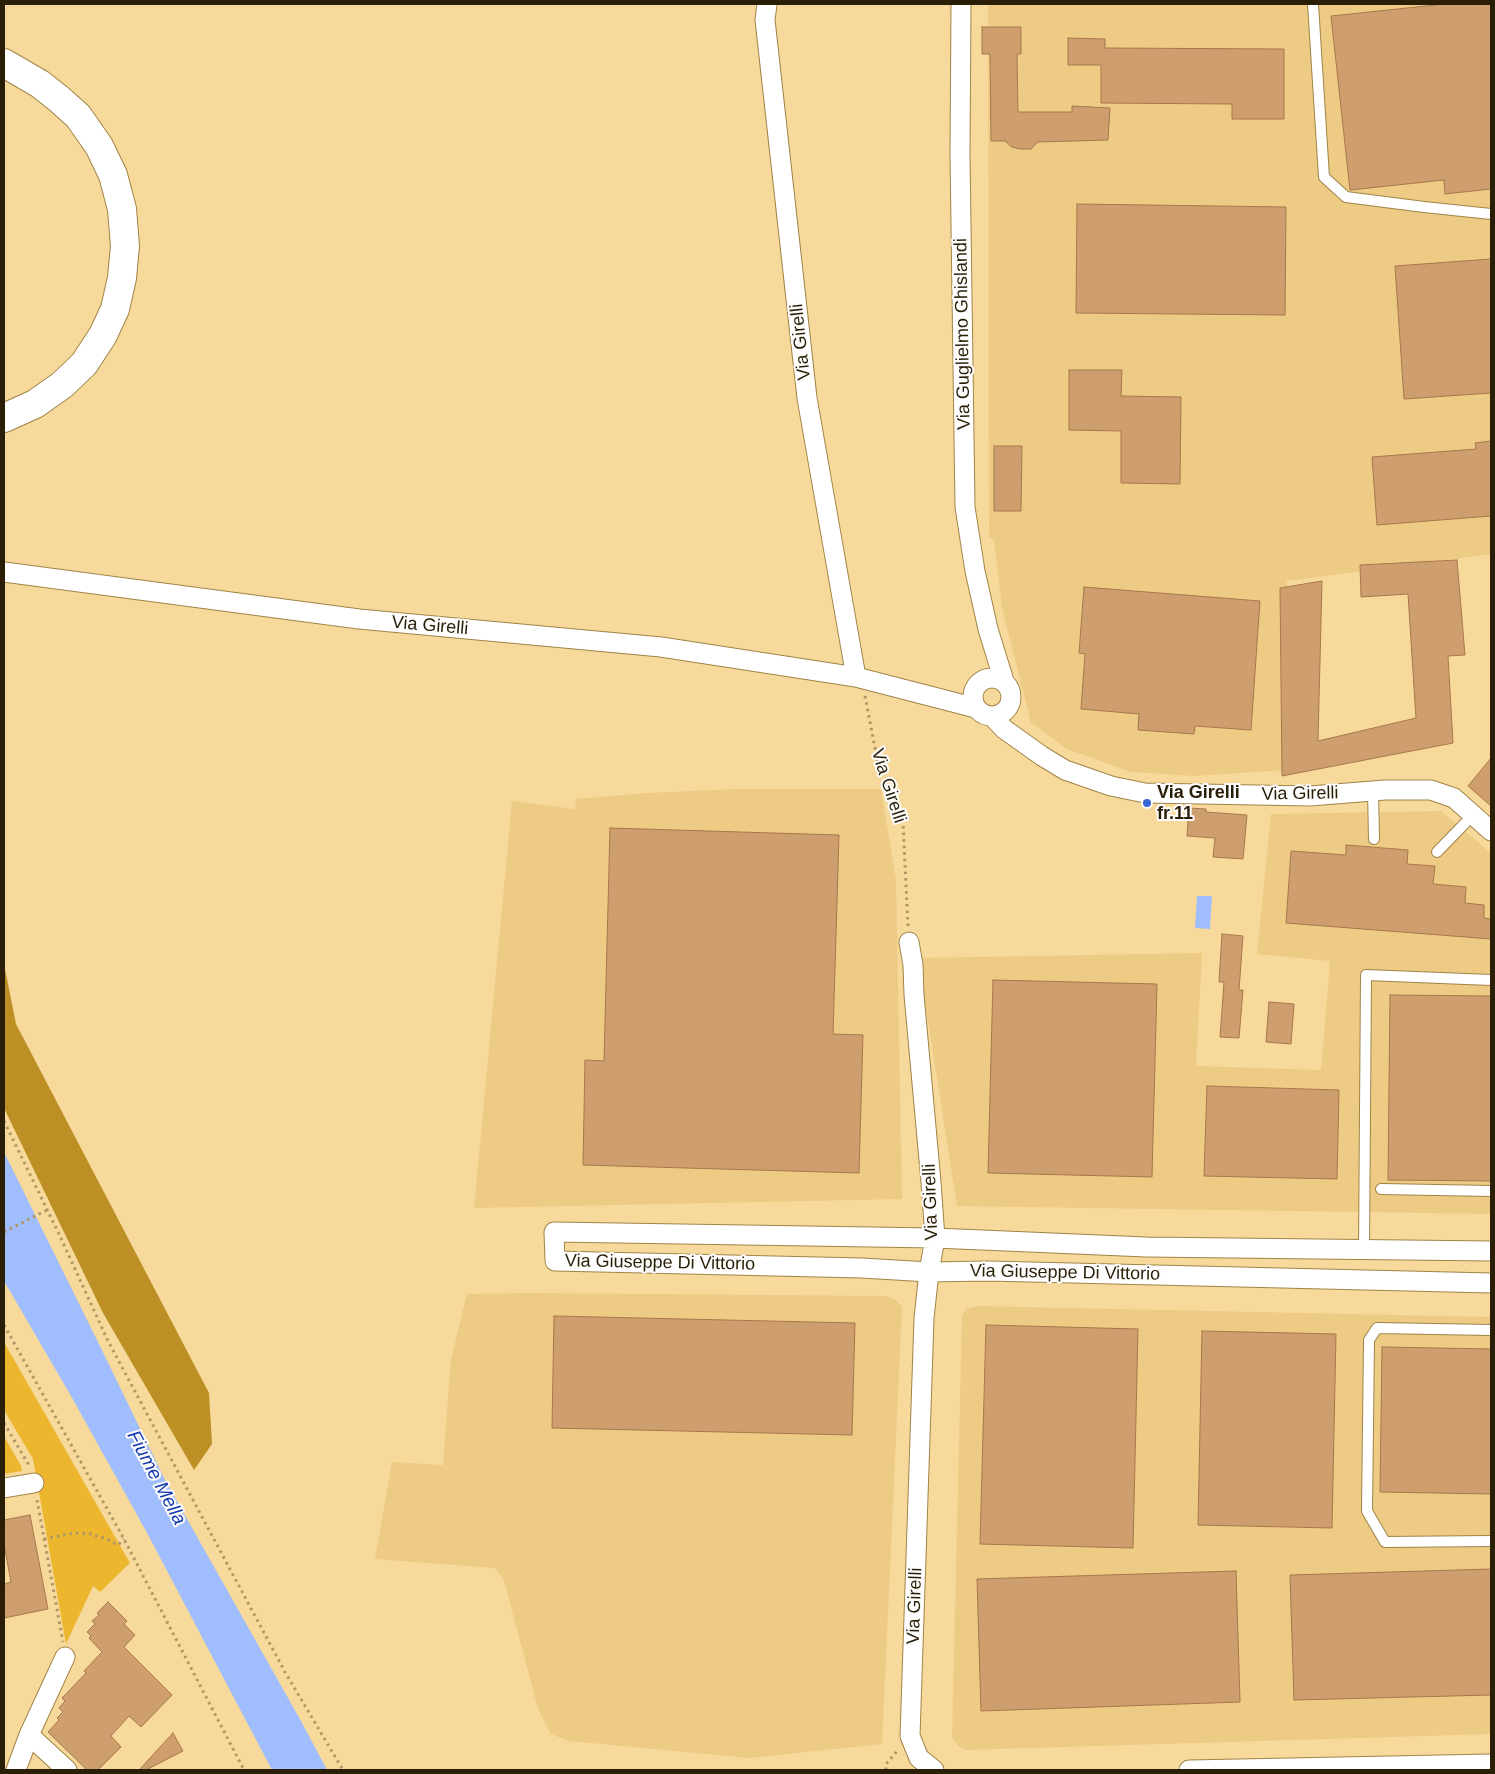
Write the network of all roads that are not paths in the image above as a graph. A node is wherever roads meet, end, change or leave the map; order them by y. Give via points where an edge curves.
1 (767, 4) edge
2 (955, 4) edge
3 (961, 4) edge
4 (1313, 4) edge
5 (961, 37) junction
6 (4, 63) edge
7 (4, 76) edge
8 (40, 84) junction
9 (1491, 214) edge
10 (4, 418) edge
11 (4, 572) edge
12 (988, 629) junction
13 (856, 677) junction
14 (980, 681) junction
15 (1004, 681) junction
16 (1010, 705) junction
17 (984, 712) junction
18 (1042, 756) junction
19 (1374, 791) junction
20 (1473, 816) junction
21 (1491, 831) edge
22 (1374, 839) dead end
23 (1437, 852) dead end
24 (909, 942) road end
25 (1491, 980) edge
26 (1381, 1189) dead end
27 (1491, 1191) edge
28 (934, 1238) junction
29 (1364, 1250) junction
30 (1491, 1251) edge
31 (929, 1272) junction
32 (1491, 1283) edge
33 (1491, 1330) edge
34 (34, 1482) road end
35 (4, 1488) edge
36 (1491, 1541) edge
37 (65, 1656) road end
38 (29, 1735) junction
39 (1491, 1764) edge
40 (16, 1770) edge
41 (67, 1770) edge
42 (934, 1770) edge
43 (1189, 1770) edge

1 - 13 street, Via Girelli via 765,20 807,398
2 - 5 street, Via Guglielmo Ghislandi
3 - 5 street, Via Guglielmo Ghislandi
4 - 9 lane via 1324,177 1346,197
5 - 12 street, Via Guglielmo Ghislandi via 965,507
6 - 8 highway
7 - 8 highway
8 - 10 highway via 78,116 99,146 113,175 122,209 126,246 115,309 104,335 84,364 42,399
11 - 13 street, Via Girelli via 359,619 661,647
12 - 14 street, Via Guglielmo Ghislandi
12 - 15 street, Via Guglielmo Ghislandi
13 - 17 street, Via Girelli
14 - 15 street via 996,678
14 - 17 street via 973,699
15 - 16 street, Via Girelli via 1012,698
16 - 17 street via 999,716
16 - 18 street, Via Girelli via 1017,722
17 - 18 street, Via Girelli
18 - 19 street, Via Girelli via 1065,770 1110,786 1145,793 1310,796
19 - 20 street, Via Girelli via 1431,790 1454,798
19 - 22 lane
20 - 21 street, Via Girelli
20 - 23 lane
24 - 28 street, Via Girelli
25 - 29 lane via 1366,975
26 - 27 lane
28 - 29 street, Via Giuseppe Di Vittorio via 1146,1248
28 - 31 street, Via Girelli
28 - 31 street, Via Giuseppe Di Vittorio via 554,1232 555,1261
29 - 30 street, Via Giuseppe Di Vittorio
31 - 32 street, Via Giuseppe Di Vittorio via 988,1270
31 - 42 street, Via Girelli via 924,1318 910,1736 919,1758
33 - 36 lane via 1377,1328 1369,1340 1367,1511 1385,1542
34 - 35 street
37 - 38 street
38 - 40 street
38 - 41 street
39 - 43 street

